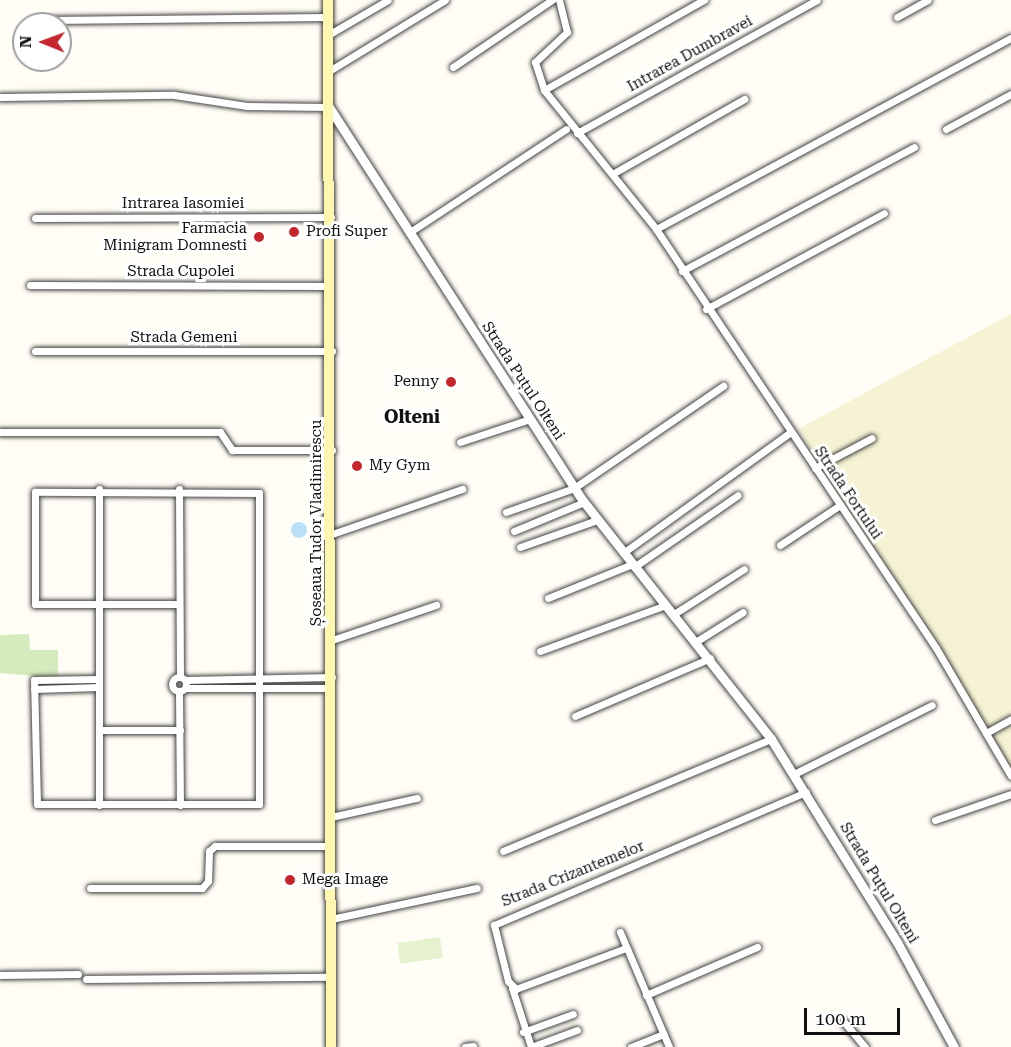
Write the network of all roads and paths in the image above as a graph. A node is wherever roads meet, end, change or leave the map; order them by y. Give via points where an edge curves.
1 (328, 0) edge
2 (388, 0) edge
3 (445, 0) edge
4 (552, 0) edge
5 (559, 0) edge
6 (704, 0) edge
7 (817, 0) edge
8 (928, 0) edge
9 (328, 17) junction
10 (897, 17) dead end
11 (72, 20) edge
12 (328, 34) junction
13 (1011, 38) edge
14 (453, 67) dead end
15 (329, 71) junction
16 (544, 90) junction
17 (1011, 94) edge
18 (0, 97) edge
19 (744, 99) dead end
20 (329, 108) junction
21 (566, 129) dead end
22 (946, 129) dead end
23 (577, 133) junction
24 (914, 147) dead end
25 (614, 173) junction
26 (884, 213) dead end
27 (331, 217) junction
28 (35, 219) dead end
29 (656, 229) junction
30 (410, 232) junction
31 (682, 271) junction
32 (30, 285) dead end
33 (331, 286) junction
34 (706, 309) junction
35 (35, 351) dead end
36 (332, 351) junction
37 (723, 386) dead end
38 (530, 419) junction
39 (0, 432) edge
40 (791, 432) junction
41 (872, 438) dead end
42 (460, 442) dead end
43 (332, 450) junction
44 (815, 468) junction
45 (574, 488) junction
46 (99, 489) junction
47 (179, 489) junction
48 (462, 489) dead end
49 (738, 495) dead end
50 (584, 502) junction
51 (840, 505) junction
52 (506, 512) dead end
53 (597, 520) junction
54 (514, 531) dead end
55 (332, 534) junction
56 (780, 545) dead end
57 (520, 547) dead end
58 (623, 553) junction
59 (633, 566) junction
60 (744, 569) dead end
61 (548, 598) dead end
62 (99, 604) junction
63 (179, 604) junction
64 (436, 605) dead end
65 (666, 605) junction
66 (743, 612) dead end
67 (674, 614) junction
68 (332, 640) junction
69 (697, 642) junction
70 (540, 651) dead end
71 (710, 658) junction
72 (261, 678) junction
73 (99, 679) junction
74 (224, 679) junction
75 (332, 682) junction
76 (183, 684) junction
77 (99, 687) junction
78 (224, 688) junction
79 (261, 688) junction
80 (34, 689) junction
81 (932, 705) dead end
82 (575, 716) dead end
83 (1011, 719) edge
84 (99, 730) junction
85 (180, 730) junction
86 (986, 733) junction
87 (771, 739) junction
88 (794, 774) junction
89 (1011, 776) edge
90 (806, 792) junction
91 (1011, 794) edge
92 (417, 798) dead end
93 (99, 805) junction
94 (180, 805) junction
95 (331, 817) junction
96 (935, 820) dead end
97 (331, 846) junction
98 (503, 851) dead end
99 (90, 888) dead end
100 (477, 888) dead end
101 (331, 919) junction
102 (620, 932) dead end
103 (757, 947) dead end
104 (626, 948) junction
105 (78, 974) dead end
106 (0, 975) edge
107 (331, 976) junction
108 (86, 979) dead end
109 (512, 988) junction
110 (646, 995) junction
111 (573, 1014) dead end
112 (844, 1022) dead end
113 (577, 1030) dead end
114 (523, 1032) junction
115 (664, 1034) junction
116 (473, 1046) edge
117 (331, 1047) edge
118 (465, 1047) edge
119 (531, 1047) edge
120 (631, 1047) edge
121 (669, 1047) edge
122 (865, 1047) edge
123 (954, 1047) edge

1 - 9 main road, Șoseaua Tudor Vladimirescu
2 - 12 street
3 - 15 street
4 - 14 street
5 - 16 street, Strada Fortului via 567,32 535,62
6 - 16 street
7 - 23 street, Intrarea Dumbravei
8 - 10 street
9 - 11 street
9 - 12 main road, Șoseaua Tudor Vladimirescu
12 - 15 main road, Șoseaua Tudor Vladimirescu
13 - 29 street
15 - 20 main road, Șoseaua Tudor Vladimirescu
16 - 23 street, Strada Fortului
17 - 22 street
18 - 20 street via 174,94 247,106
19 - 25 street
20 - 27 main road, Șoseaua Tudor Vladimirescu
20 - 30 street, Strada Puțul Olteni
21 - 30 street
23 - 25 street, Strada Fortului
24 - 31 street
25 - 29 street, Strada Fortului
26 - 34 street
27 - 28 street, Intrarea Iasomiei
27 - 33 main road, Șoseaua Tudor Vladimirescu
29 - 31 street, Strada Fortului
30 - 38 street, Strada Puțul Olteni
31 - 34 street, Strada Fortului
32 - 33 street, Strada Cupolei
33 - 36 main road, Șoseaua Tudor Vladimirescu
34 - 40 street, Strada Fortului
35 - 36 street, Strada Gemeni
36 - 43 main road, Șoseaua Tudor Vladimirescu
37 - 45 street
38 - 42 street
38 - 45 street, Strada Puțul Olteni
39 - 43 street via 220,432 232,450
40 - 44 street, Strada Fortului
40 - 58 street
41 - 44 street
43 - 55 main road, Șoseaua Tudor Vladimirescu
44 - 51 street, Strada Fortului
45 - 50 street, Strada Puțul Olteni
45 - 52 street
46 - 47 street
46 - 62 street
46 - 62 street via 35,492 33,587 35,604
47 - 63 street
47 - 72 street via 259,493
48 - 55 street
49 - 59 street
50 - 53 street, Strada Puțul Olteni
50 - 54 street
51 - 56 street
51 - 86 street, Strada Fortului
53 - 57 street
53 - 58 street, Strada Puțul Olteni
55 - 68 main road, Șoseaua Tudor Vladimirescu
58 - 59 street, Strada Puțul Olteni
59 - 61 street
59 - 65 street, Strada Puțul Olteni
60 - 67 street
62 - 63 street
62 - 73 street
63 - 76 street
64 - 68 street
65 - 67 street, Strada Puțul Olteni
65 - 70 street
66 - 69 street
67 - 69 street, Strada Puțul Olteni
68 - 75 main road, Șoseaua Tudor Vladimirescu
69 - 71 street, Strada Puțul Olteni
71 - 82 street
71 - 87 street, Strada Puțul Olteni
72 - 74 street
72 - 75 street
72 - 79 street
73 - 77 street
73 - 80 street via 34,680
74 - 76 street
74 - 78 street
75 - 79 street
75 - 95 main road, Șoseaua Tudor Vladimirescu
76 - 78 street
76 - 85 street
77 - 80 street
77 - 84 street
78 - 79 street
79 - 94 street via 261,802
80 - 93 street via 37,804
81 - 88 street
83 - 86 street
84 - 85 street
84 - 93 street
85 - 94 street
86 - 89 street, Strada Fortului
87 - 88 street, Strada Puțul Olteni
87 - 98 street
88 - 90 street, Strada Puțul Olteni
90 - 109 street, Strada Crizantemelor via 497,920 494,928
90 - 123 street, Strada Puțul Olteni
91 - 96 street
92 - 95 street
93 - 94 street
95 - 97 main road, Șoseaua Tudor Vladimirescu
97 - 99 street via 215,846 208,852 208,881 202,888
97 - 101 main road, Șoseaua Tudor Vladimirescu
100 - 101 street
101 - 107 main road, Șoseaua Tudor Vladimirescu
102 - 104 street
103 - 110 street
104 - 109 street via 526,989
104 - 110 street
105 - 106 street
107 - 108 street
107 - 117 main road, Șoseaua Tudor Vladimirescu
109 - 114 street, Strada Crizantemelor
110 - 115 street
111 - 114 street
112 - 122 street
113 - 119 street
114 - 119 street, Strada Crizantemelor
115 - 120 street
115 - 121 street
116 - 118 street

